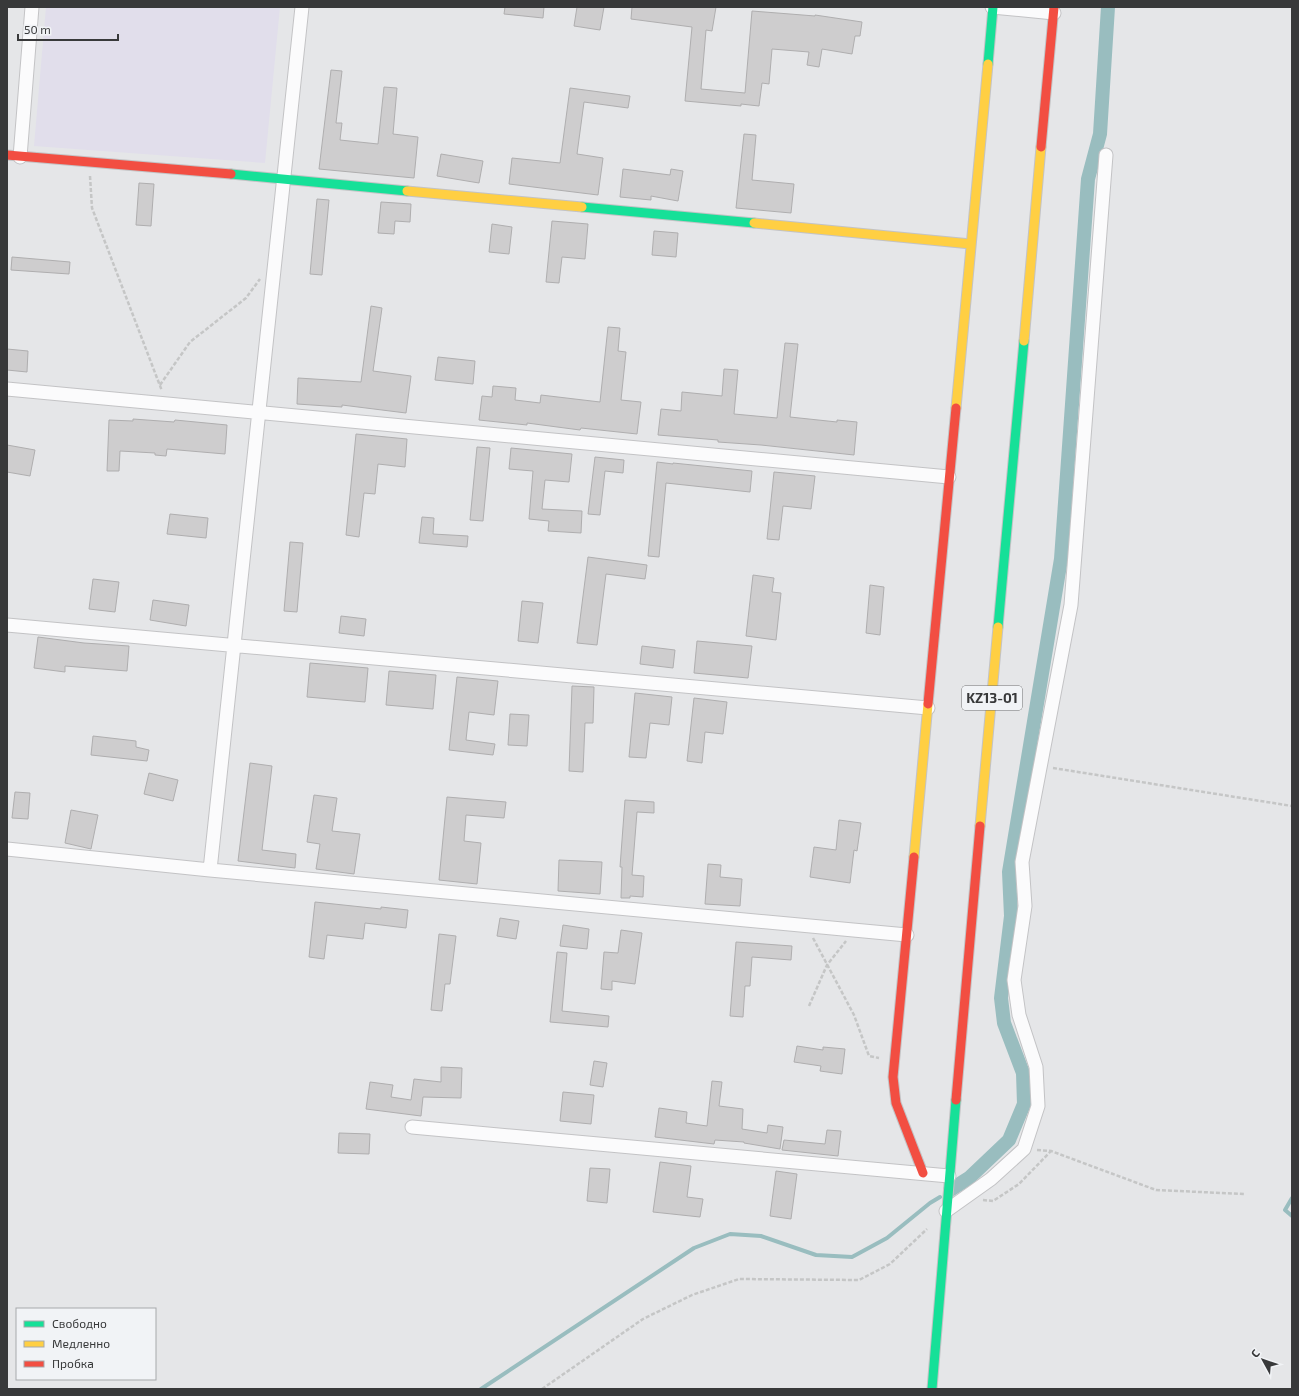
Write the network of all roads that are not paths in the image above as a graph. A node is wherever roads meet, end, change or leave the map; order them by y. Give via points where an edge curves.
1 (32, 7) edge
2 (302, 7) edge
3 (993, 7) edge
4 (1054, 10) edge
5 (1106, 155) dead end
6 (14, 156) edge
7 (284, 179) junction
8 (971, 244) junction
9 (7, 389) edge
10 (259, 413) junction
11 (949, 477) junction
12 (7, 625) edge
13 (234, 646) junction
14 (928, 708) junction
15 (7, 849) edge
16 (210, 870) junction
17 (907, 935) junction
18 (412, 1127) dead end
19 (923, 1174) junction
20 (949, 1176) junction
21 (946, 1211) junction
22 (932, 1389) edge

1 - 6 street
2 - 7 street
3 - 4 street
3 - 8 main road
4 - 20 main road, KZ13-01
5 - 21 street via 1072,605 1022,862 1025,906 1014,980 1019,1015 1036,1067 1038,1106 1024,1149 991,1179
6 - 7 main road
7 - 8 main road
7 - 10 street
8 - 11 main road
9 - 10 street
10 - 11 street
10 - 13 street
11 - 14 main road
12 - 13 street
13 - 14 street
13 - 16 street
14 - 17 main road
15 - 16 street
16 - 17 street
17 - 19 main road via 894,1077 896,1103
18 - 19 street
19 - 20 street
20 - 21 main road, KZ13-01
21 - 22 main road, KZ13-01

